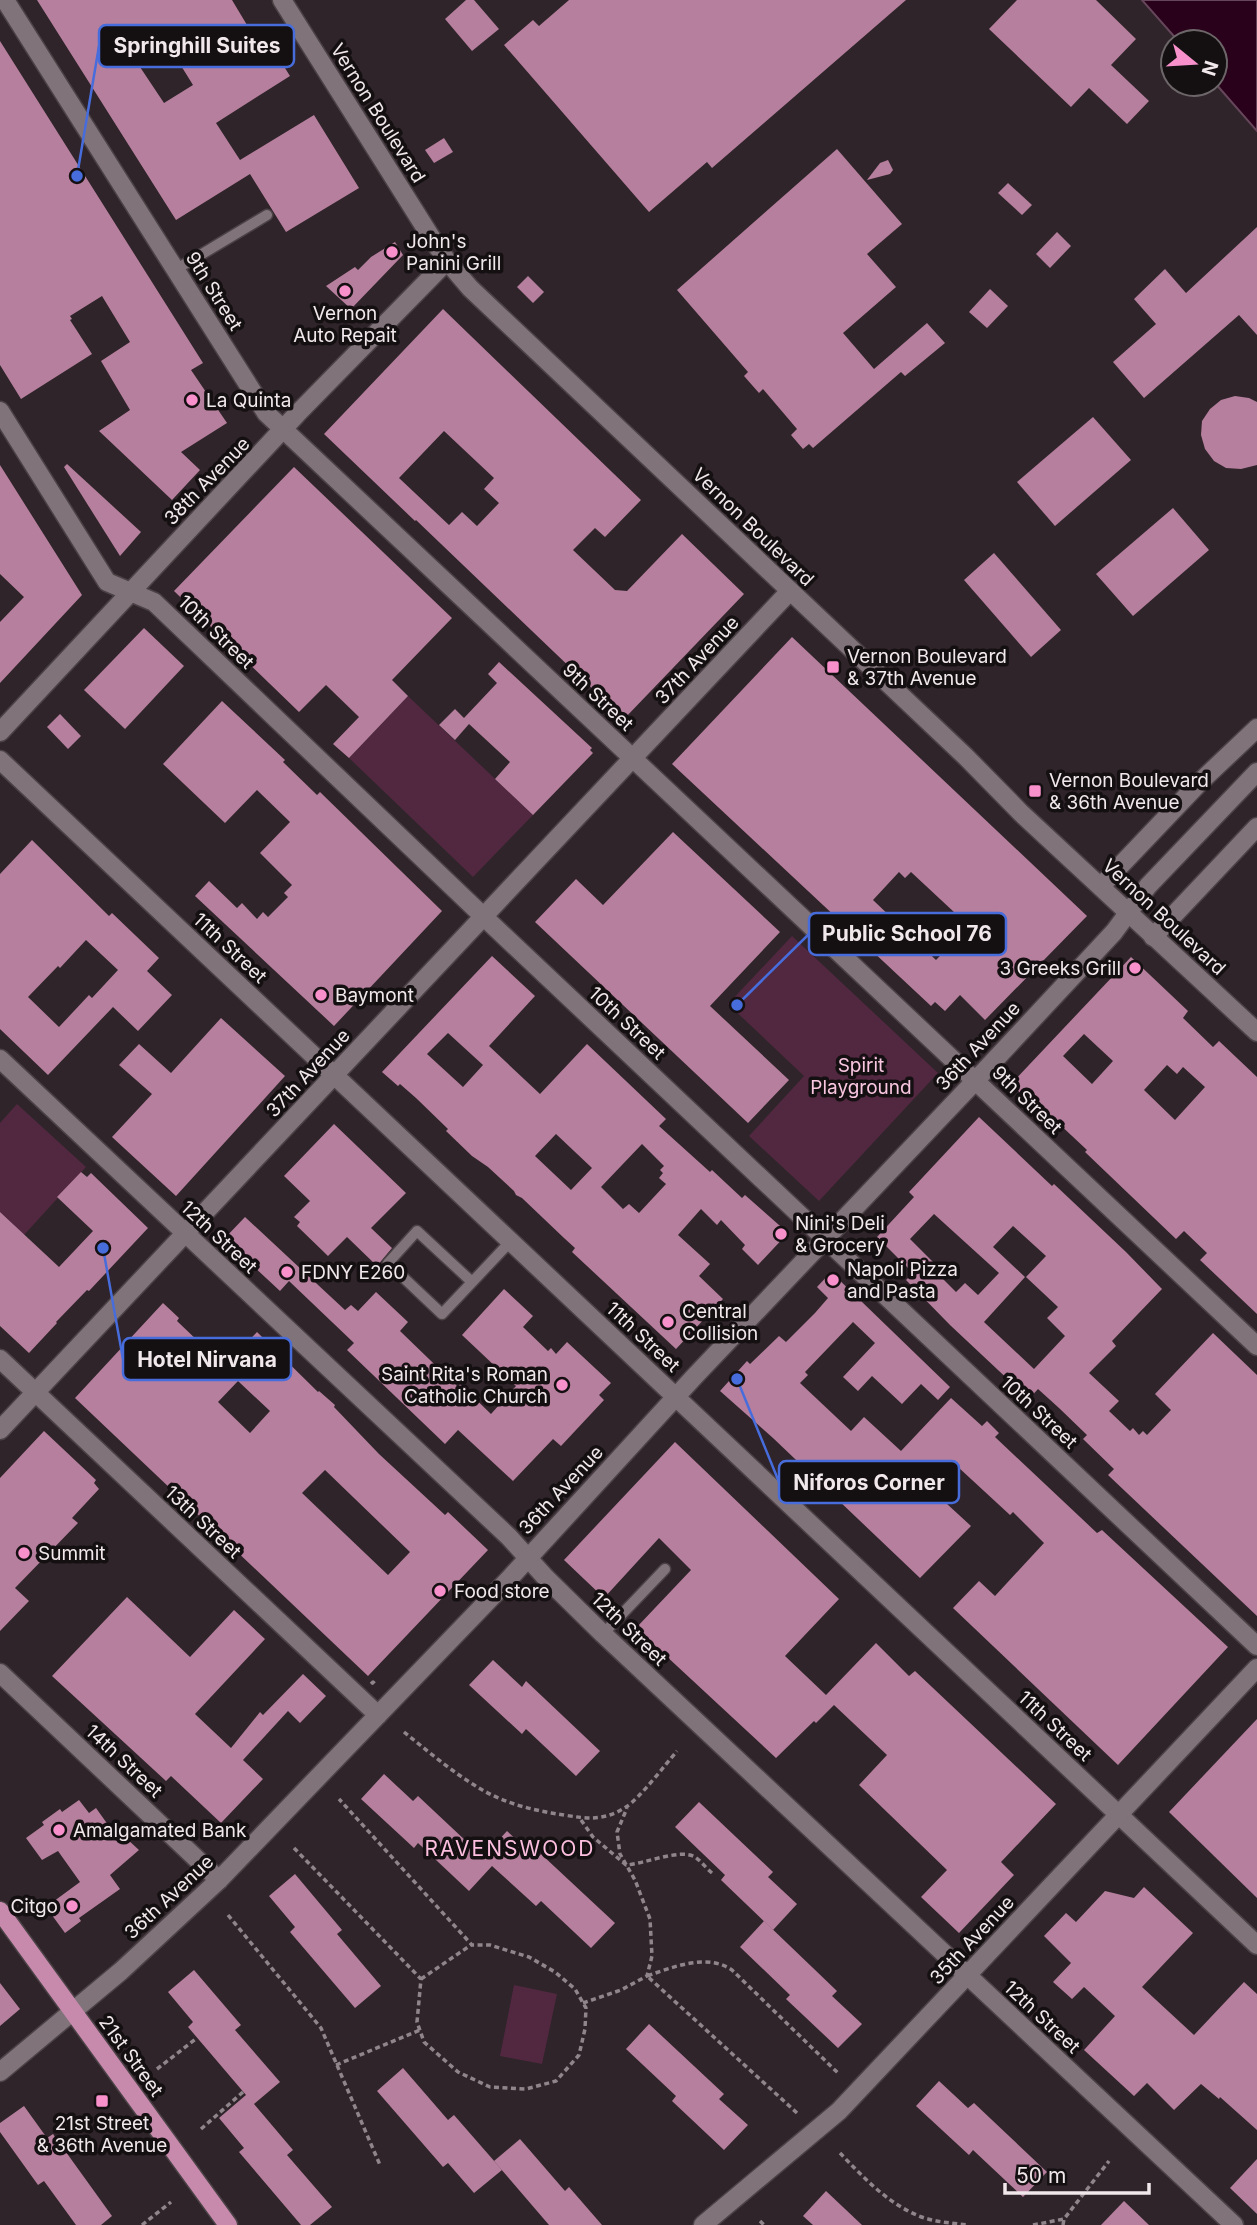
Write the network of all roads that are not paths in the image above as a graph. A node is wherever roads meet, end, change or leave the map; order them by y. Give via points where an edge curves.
1 (5, 0) edge
2 (282, 0) edge
3 (267, 215) dead end
4 (447, 261) junction
5 (175, 270) junction
6 (0, 411) edge
7 (285, 429) junction
8 (131, 592) junction
9 (790, 592) junction
10 (1257, 728) edge
11 (0, 732) edge
12 (634, 759) junction
13 (0, 760) edge
14 (1257, 772) edge
15 (1257, 827) edge
16 (1101, 886) junction
17 (1129, 912) junction
18 (484, 917) junction
19 (1153, 937) junction
20 (1257, 1032) edge
21 (0, 1059) edge
22 (334, 1076) junction
23 (976, 1080) junction
24 (185, 1234) junction
25 (825, 1239) junction
26 (510, 1242) junction
27 (472, 1282) junction
28 (1257, 1346) edge
29 (0, 1359) edge
30 (36, 1392) junction
31 (676, 1397) junction
32 (0, 1430) edge
33 (527, 1558) junction
34 (665, 1569) dead end
35 (603, 1634) junction
36 (1257, 1646) edge
37 (1257, 1668) edge
38 (0, 1673) edge
39 (378, 1716) junction
40 (1119, 1815) junction
41 (219, 1880) junction
42 (0, 1911) edge
43 (1257, 1945) edge
44 (967, 1976) junction
45 (73, 2011) junction
46 (0, 2072) edge
47 (228, 2225) edge
48 (703, 2225) edge
49 (1234, 2225) edge

1 - 5 street, 9th Street
2 - 4 street, Vernon Boulevard
3 - 5 lane
4 - 7 street, 38th Avenue
4 - 9 street, Vernon Boulevard via 506,323
5 - 7 street, 9th Street via 266,412
6 - 8 street, 10th Street via 107,582
7 - 8 street, 38th Avenue
7 - 12 street, 9th Street
8 - 11 street, 38th Avenue
8 - 18 street, 10th Street via 154,602
9 - 12 street, 37th Avenue
9 - 16 street, Vernon Boulevard
10 - 16 street
12 - 18 street, 37th Avenue
12 - 23 street, 9th Street
13 - 22 street, 11th Street
14 - 17 street, 36th Avenue via 1148,886
15 - 19 street
16 - 17 street, Vernon Boulevard
17 - 19 street, Vernon Boulevard
17 - 23 street, 36th Avenue
18 - 22 street, 37th Avenue
18 - 25 street, 10th Street
19 - 20 street, Vernon Boulevard
21 - 24 street, 12th Street
22 - 24 street, 37th Avenue
22 - 26 street, 11th Street
23 - 25 street, 36th Avenue
23 - 28 street, 9th Street
24 - 30 street, 37th Avenue
24 - 33 street, 12th Street
25 - 31 street, 36th Avenue
25 - 36 street, 10th Street
26 - 27 lane
26 - 31 street, 11th Street
27 - 27 lane via 417,1231 387,1263 442,1314
29 - 30 street, 13th Street
30 - 32 street, 37th Avenue
30 - 39 street, 13th Street
31 - 33 street, 36th Avenue
31 - 40 street, 11th Street
33 - 35 street, 12th Street
33 - 39 street, 36th Avenue
34 - 35 lane
35 - 44 street, 12th Street
37 - 40 street, 35th Avenue
38 - 41 street, 14th Street
39 - 41 street, 36th Avenue
40 - 43 street, 11th Street
40 - 44 street, 35th Avenue
41 - 45 street, 36th Avenue
42 - 45 main road, 21st Street
44 - 48 street, 35th Avenue via 839,2111
44 - 49 street, 12th Street
45 - 46 street, 36th Avenue
45 - 47 main road, 21st Street

